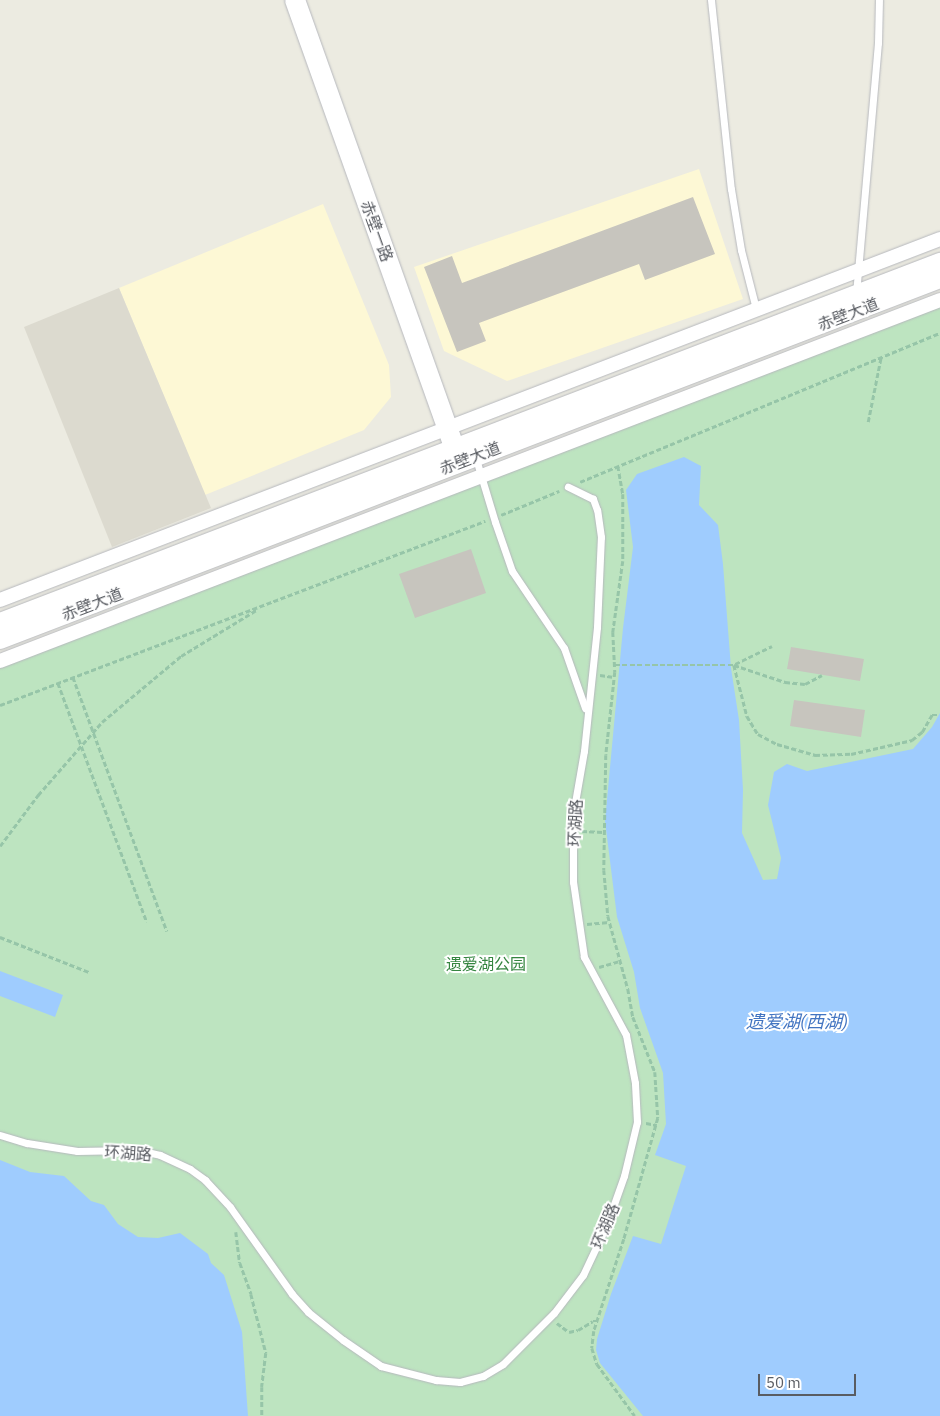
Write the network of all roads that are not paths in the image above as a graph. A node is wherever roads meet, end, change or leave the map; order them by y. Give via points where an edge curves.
1 (295, 0) edge
2 (711, 0) edge
3 (879, 0) edge
4 (940, 239) edge
5 (940, 263) edge
6 (858, 270) junction
7 (940, 278) edge
8 (856, 295) junction
9 (940, 300) edge
10 (756, 309) junction
11 (447, 427) junction
12 (463, 456) junction
13 (481, 476) junction
14 (568, 487) road end
15 (0, 600) edge
16 (0, 622) edge
17 (0, 640) edge
18 (0, 660) edge
19 (587, 712) junction
20 (0, 1135) edge

1 - 11 main road, 赤壁一路
2 - 10 lane via 731,189 741,250
3 - 6 lane
4 - 6 street
5 - 8 main road, 赤壁大道
6 - 8 lane
6 - 10 street
7 - 12 main road, 赤壁大道
8 - 12 main road, 赤壁大道
9 - 13 street
10 - 11 street
11 - 12 main road, 赤壁一路
11 - 15 street
12 - 13 lane
12 - 16 main road, 赤壁大道
12 - 17 main road, 赤壁大道
13 - 18 street
13 - 19 lane via 512,571 564,648
14 - 19 lane, 环湖路 via 593,499 601,537 597,627
19 - 20 lane, 环湖路 via 573,814 573,882 578,924 590,970 626,1035 635,1083 637,1122 624,1176 607,1224 583,1275 550,1318 503,1364 484,1376 460,1382 436,1380 381,1366 308,1312 234,1214 190,1169 160,1155 132,1150 77,1150 27,1143

